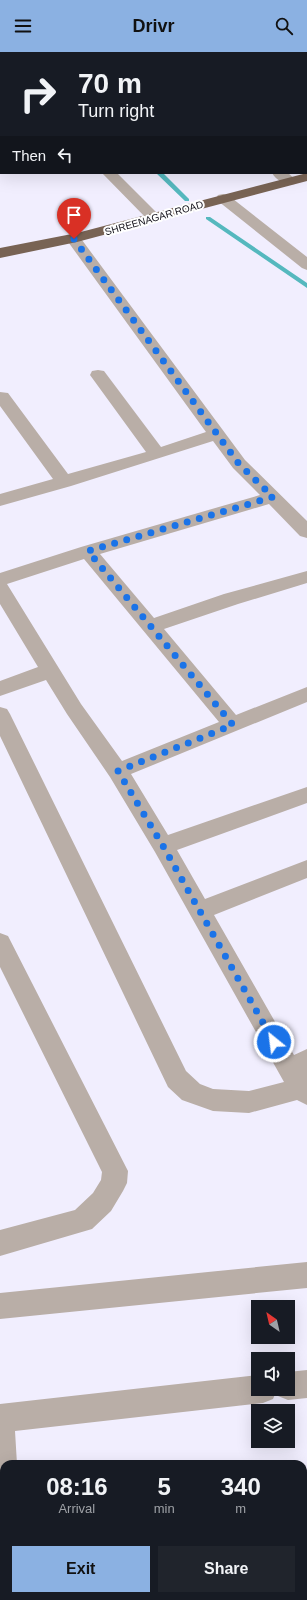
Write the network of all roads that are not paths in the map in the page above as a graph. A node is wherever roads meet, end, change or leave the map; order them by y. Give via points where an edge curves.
1 (110, 174) edge
2 (284, 177) edge
3 (307, 178) edge
4 (223, 198) junction
5 (154, 218) junction
6 (74, 239) junction
7 (0, 253) edge
8 (307, 265) edge
9 (98, 375) dead end
10 (2, 398) dead end
11 (217, 434) junction
12 (157, 454) junction
13 (64, 482) junction
14 (273, 497) junction
15 (0, 500) edge
16 (307, 532) edge
17 (88, 551) junction
18 (307, 576) edge
19 (3, 577) edge
20 (150, 626) junction
21 (51, 670) junction
22 (0, 689) edge
23 (307, 694) edge
24 (0, 714) edge
25 (233, 725) junction
26 (118, 771) junction
27 (307, 795) edge
28 (163, 846) junction
29 (307, 869) edge
30 (200, 911) junction
31 (0, 943) edge
32 (298, 1065) edge
33 (305, 1091) edge
34 (0, 1243) edge
35 (307, 1275) edge
36 (0, 1306) edge
37 (307, 1384) edge
38 (295, 1385) edge
39 (251, 1390) edge
40 (0, 1418) edge
41 (0, 1422) edge
42 (2, 1460) edge

1 - 5 street
2 - 3 highway, SHREENAGAR ROAD
2 - 4 highway, SHREENAGAR ROAD
4 - 5 highway, SHREENAGAR ROAD
4 - 8 street
5 - 6 highway, SHREENAGAR ROAD
6 - 7 highway, SHREENAGAR ROAD
6 - 11 street
9 - 12 street
10 - 13 street
11 - 12 street
11 - 14 street via 239,464
12 - 13 street
13 - 15 street
14 - 16 street
14 - 17 street
17 - 19 street
17 - 20 street
18 - 20 street
19 - 21 street
20 - 25 street
21 - 22 street
21 - 26 street via 74,709
23 - 25 street
24 - 33 street via 177,1079 191,1092 213,1100 249,1102
25 - 26 street
26 - 28 street
27 - 28 street
28 - 30 street
29 - 30 street
30 - 32 street
31 - 34 street via 115,1171 114,1183 102,1202 83,1220
32 - 33 street
35 - 36 street
37 - 38 street
39 - 40 street
41 - 42 street

